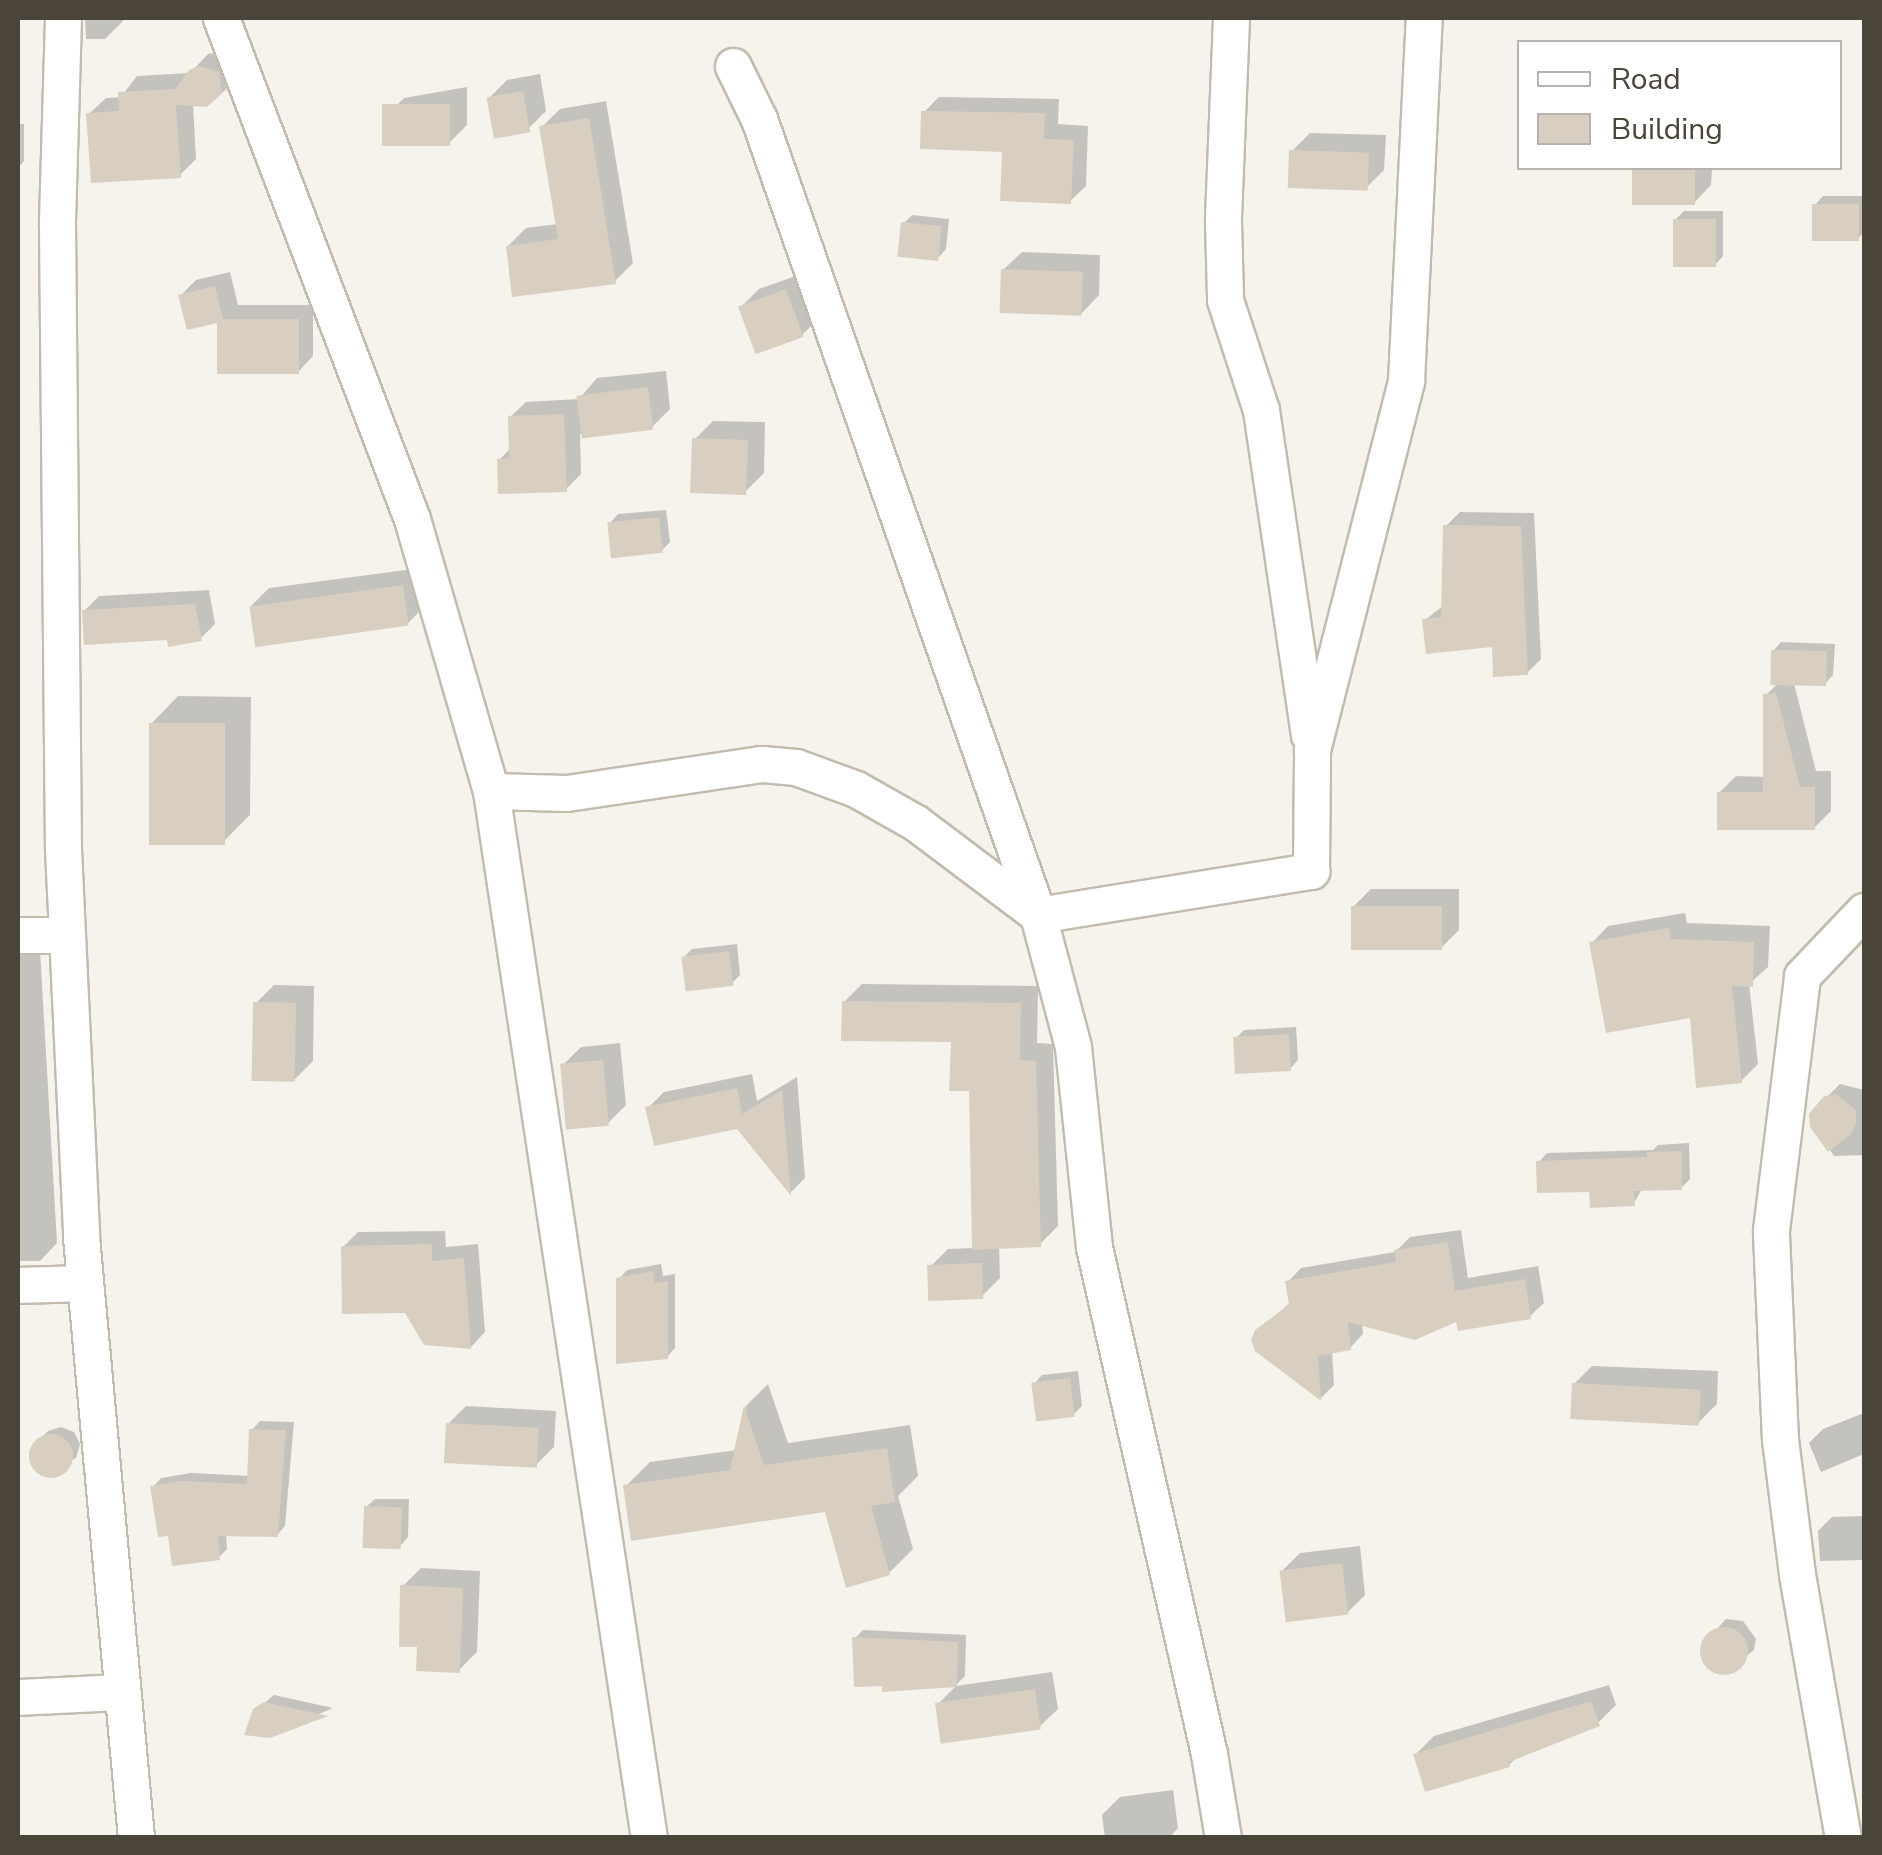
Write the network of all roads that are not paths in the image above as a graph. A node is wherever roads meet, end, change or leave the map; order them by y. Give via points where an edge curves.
1 (63, 18) edge
2 (221, 18) edge
3 (1231, 18) edge
4 (1424, 18) edge
5 (733, 66) dead end
6 (1312, 750) junction
7 (492, 791) junction
8 (1864, 910) edge
9 (1038, 915) junction
10 (66, 934) junction
11 (18, 935) edge
12 (84, 1283) junction
13 (18, 1285) edge
14 (122, 1692) junction
15 (18, 1697) edge
16 (136, 1838) edge
17 (649, 1838) edge
18 (1223, 1838) edge
19 (1843, 1838) edge

1 - 10 street via 57,225
2 - 7 street via 412,519
3 - 6 street via 1225,300 1261,410
4 - 6 street via 1406,381
5 - 9 street via 759,119
6 - 9 street via 1311,870
7 - 9 street via 567,792 762,764 796,766 916,823
7 - 17 street
8 - 19 street via 1802,976 1770,1230 1780,1440
9 - 18 street via 1074,1048 1094,1248 1210,1754
10 - 11 street
10 - 12 street
12 - 13 street
12 - 14 street
14 - 15 street
14 - 16 street

